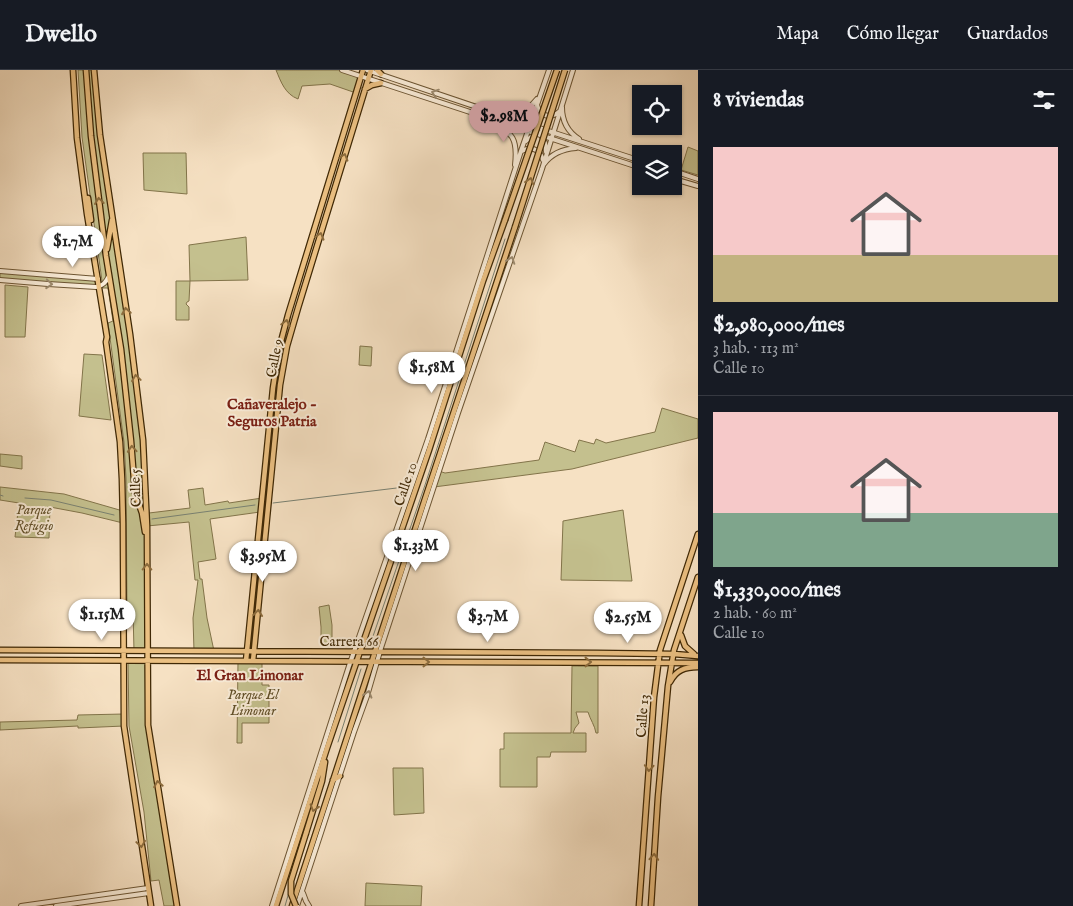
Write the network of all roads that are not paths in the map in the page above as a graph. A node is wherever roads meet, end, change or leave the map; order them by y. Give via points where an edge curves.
1 (74, 70) edge
2 (86, 70) edge
3 (94, 70) edge
4 (342, 70) edge
5 (368, 70) edge
6 (549, 70) edge
7 (557, 70) edge
8 (565, 70) edge
9 (573, 70) edge
10 (379, 72) edge
11 (361, 76) junction
12 (368, 78) junction
13 (381, 83) junction
14 (364, 90) junction
15 (540, 95) junction
16 (563, 102) junction
17 (537, 105) junction
18 (535, 110) junction
19 (560, 111) junction
20 (498, 114) junction
21 (485, 117) junction
22 (558, 117) junction
23 (530, 125) junction
24 (528, 131) junction
25 (539, 131) junction
26 (553, 133) junction
27 (551, 139) junction
28 (590, 144) junction
29 (522, 148) junction
30 (583, 149) junction
31 (546, 154) junction
32 (632, 158) edge
33 (544, 162) junction
34 (632, 165) edge
35 (542, 169) junction
36 (514, 173) junction
37 (682, 174) edge
38 (338, 176) junction
39 (698, 179) edge
40 (682, 181) edge
41 (327, 184) junction
42 (698, 186) edge
43 (324, 195) junction
44 (328, 208) junction
45 (112, 216) junction
46 (512, 237) junction
47 (518, 238) junction
48 (494, 240) junction
49 (106, 256) junction
50 (312, 262) junction
51 (303, 267) junction
52 (0, 270) edge
53 (109, 276) junction
54 (98, 279) junction
55 (0, 280) edge
56 (99, 287) junction
57 (294, 295) junction
58 (298, 308) junction
59 (479, 345) junction
60 (266, 451) junction
61 (273, 464) junction
62 (272, 475) junction
63 (263, 486) junction
64 (698, 534) edge
65 (147, 548) junction
66 (698, 577) edge
67 (680, 631) junction
68 (0, 650) edge
69 (124, 651) junction
70 (147, 651) junction
71 (247, 652) junction
72 (254, 652) junction
73 (357, 652) junction
74 (377, 652) junction
75 (660, 654) junction
76 (674, 654) junction
77 (698, 656) edge
78 (0, 660) edge
79 (123, 660) junction
80 (147, 661) junction
81 (246, 661) junction
82 (253, 661) junction
83 (354, 661) junction
84 (374, 662) junction
85 (658, 663) junction
86 (672, 663) junction
87 (698, 663) edge
88 (698, 667) edge
89 (668, 686) junction
90 (327, 748) junction
91 (339, 762) junction
92 (342, 768) junction
93 (340, 776) junction
94 (333, 780) junction
95 (311, 848) junction
96 (292, 850) junction
97 (313, 857) junction
98 (288, 859) junction
99 (307, 860) junction
100 (304, 885) junction
101 (148, 891) junction
102 (21, 906) edge
103 (56, 906) edge
104 (151, 906) edge
105 (177, 906) edge
106 (272, 906) edge
107 (276, 906) edge
108 (292, 906) edge
109 (297, 906) edge
110 (309, 906) edge
111 (638, 906) edge
112 (651, 906) edge

1 - 54 main road, Calle 5
49 -> 2 main road
3 - 45 main road, Calle 5
4 - 11 street
5 - 10 street
5 - 11 main road, Calle 9
5 - 12 main road, Calle 9
6 - 15 street, Calle 10
7 - 48 main road, Calle 10, bridge
46 -> 8 main road, Calle 10, bridge
9 - 16 street, Calle 10
20 -> 10 street
11 - 12 street
11 - 41 main road, Calle 9
12 - 13 street
12 - 14 main road, Calle 9
13 - 14 main road
13 - 21 street
38 -> 14 main road, Calle 9
15 - 17 street, Calle 10
15 - 20 street via 522,112 509,116
16 - 19 street, Calle 10
16 - 28 street via 565,124 574,136
17 - 18 street, Calle 10
17 - 19 street via 540,112 548,116
18 - 23 street, Calle 10
18 - 25 street
19 - 22 street, Calle 10
20 - 23 street
21 - 24 street
21 - 36 street via 513,138 516,154
22 - 25 street
22 - 26 street, Calle 10
23 - 24 street, Calle 10
23 - 25 street
24 - 25 street
24 - 29 street, Calle 10
25 - 26 street
25 - 27 street
25 - 29 street
25 - 31 street
26 - 27 street, Calle 10
26 - 28 street
27 - 30 street
27 - 31 street, Calle 10
28 - 32 street
29 - 33 street via 537,150
29 - 36 street, Calle 10
30 - 34 street
30 - 35 street via 569,148 556,153
31 - 33 street, Calle 10
33 - 35 street, Calle 10
35 - 47 street, Calle 10
36 - 48 street, Calle 10
37 - 39 street
38 - 41 main road
38 - 44 main road, Calle 9
40 - 42 street
41 - 43 main road, Calle 9
43 - 44 main road
43 - 51 main road, Calle 9
50 -> 44 main road, Calle 9
45 - 49 main road
65 -> 45 main road, Calle 5 via 144,440
46 - 47 main road
46 - 59 main road, Calle 10
59 -> 47 street, Calle 10
48 - 73 main road, Calle 10
49 - 53 main road
50 - 51 main road
50 - 58 main road, Calle 9
51 - 57 main road, Calle 9
52 - 54 street
53 - 56 street
65 -> 53 main road via 142,513 135,493 122,358
54 - 56 main road, Calle 5
55 -> 56 street
56 - 69 main road, Calle 5 via 120,451
57 - 58 main road
60 -> 57 main road, Calle 9 via 278,359
58 - 61 main road, Calle 9 via 280,385
59 - 74 main road, Calle 10
60 - 61 main road
60 - 63 main road, Calle 9
61 - 62 main road, Calle 9
62 - 63 main road
72 -> 62 main road, Calle 9
63 - 71 main road, Calle 9
64 - 75 main road, Calle 13
70 -> 65 main road, Calle 5
66 - 67 main road, Calle 13
67 - 76 main road, Calle 13
67 - 77 main road via 685,646
68 - 69 main road, Carrera 66
69 - 70 main road, Carrera 66
69 - 79 main road, Calle 5
70 - 71 main road, Carrera 66
70 - 80 main road, Calle 5
71 - 72 main road, Carrera 66
71 - 81 main road, Calle 9
72 - 73 main road, Carrera 66
72 - 82 main road, Calle 9
73 - 74 main road, Carrera 66
73 - 83 main road, Calle 10
74 - 75 main road, Carrera 66
74 - 84 main road, Calle 10
75 - 76 main road, Carrera 66
75 - 85 main road, Calle 13
76 - 77 main road, Carrera 66
76 - 86 main road, Calle 13
78 - 79 main road, Carrera 66
79 - 80 main road, Carrera 66
79 -> 101 main road, Calle 5 via 124,726
80 - 81 main road, Carrera 66
105 -> 80 main road, Calle 5 via 148,725
81 - 82 main road, Carrera 66
82 - 83 main road, Carrera 66
83 - 84 main road, Carrera 66
83 - 90 main road, Calle 10
83 - 96 street, Calle 10
84 -> 85 main road, Carrera 66
84 - 91 main road, Calle 10
92 -> 84 street, Calle 10 via 367,696
85 - 86 main road, Carrera 66
85 -> 111 main road, Calle 13
86 - 87 main road, Carrera 66
86 - 89 main road, Calle 13
88 - 89 main road via 682,669
112 -> 89 main road, Calle 13
90 - 96 main road, Calle 10
90 -> 109 main road, bridge via 322,781 290,880 290,894
91 - 92 main road
91 - 94 main road, Calle 10
92 - 93 street, Calle 10
93 - 94 main road
93 - 97 street, Calle 10
94 - 95 main road, Calle 10
95 - 97 main road
95 - 99 main road, Calle 10
96 - 98 main road, Calle 10
97 - 99 main road
97 - 100 street, Calle 10
98 - 106 street, Calle 10
98 - 107 main road, Calle 10
99 - 108 main road, Calle 10
100 - 109 street, Calle 10
100 - 110 street via 303,894
101 - 102 street
101 - 103 street
101 - 104 main road, Calle 5

